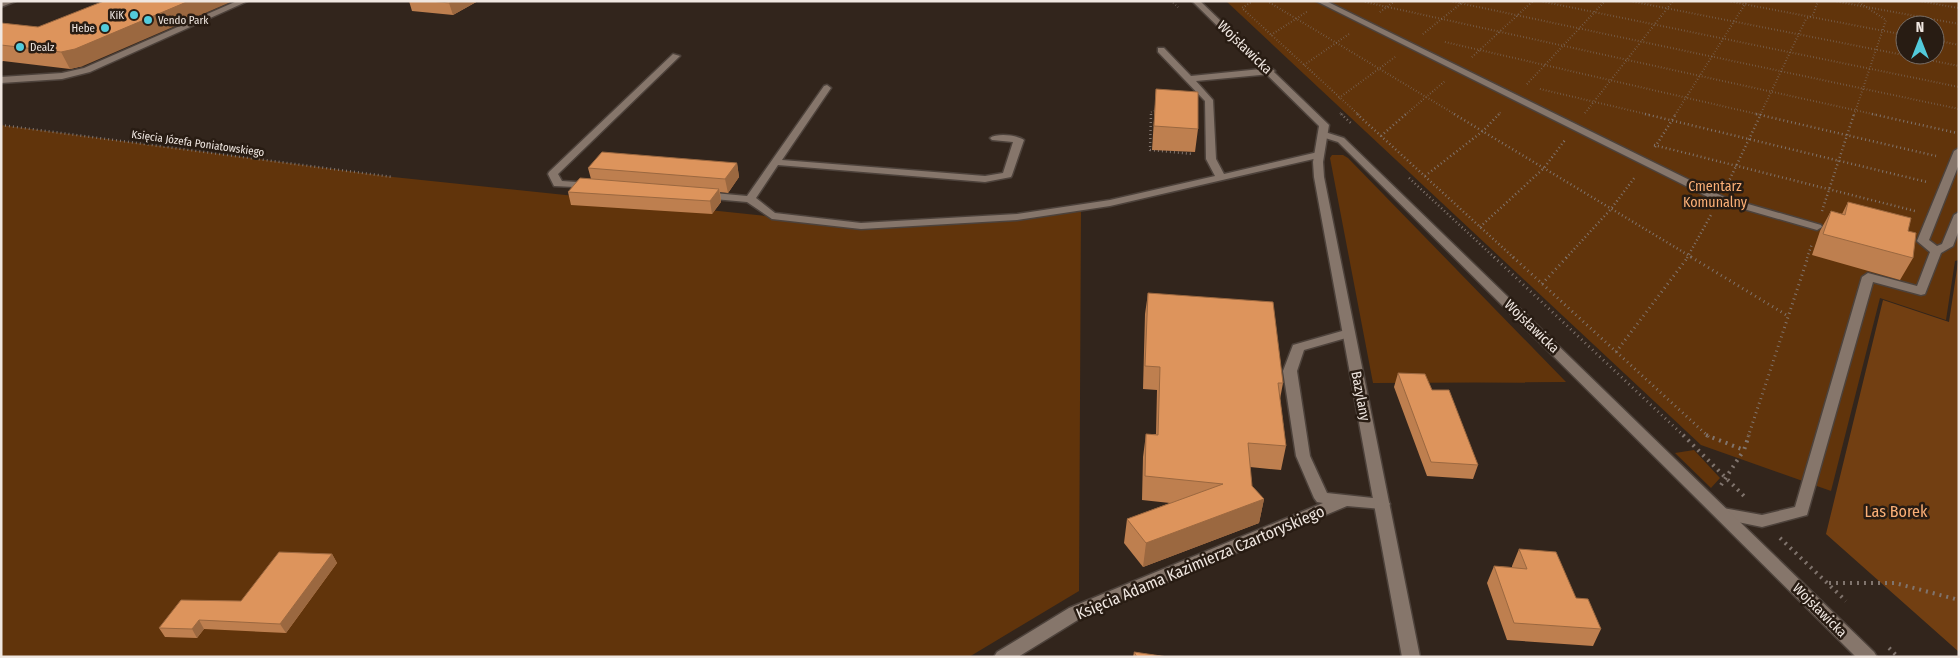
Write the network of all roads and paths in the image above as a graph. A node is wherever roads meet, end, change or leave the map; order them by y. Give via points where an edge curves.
1 (12, 1) edge
2 (244, 1) edge
3 (1196, 1) edge
4 (1253, 1) edge
5 (1267, 1) edge
6 (1360, 1) edge
7 (1450, 1) edge
8 (1540, 1) edge
9 (1630, 1) edge
10 (1728, 1) edge
11 (1834, 1) edge
12 (1857, 1) edge
13 (1919, 1) edge
14 (1321, 2) edge
15 (1, 5) edge
16 (1867, 7) junction
17 (1959, 8) edge
18 (1296, 19) junction
19 (1959, 24) edge
20 (1882, 30) junction
21 (1895, 33) edge
22 (1271, 35) junction
23 (1420, 36) dead end
24 (1429, 38) dead end
25 (1437, 40) dead end
26 (1945, 42) edge
27 (1959, 45) edge
28 (1161, 50) dead end
29 (1876, 50) junction
30 (676, 56) dead end
31 (1959, 66) edge
32 (1869, 68) junction
33 (1271, 72) junction
34 (1189, 79) junction
35 (1, 80) edge
36 (1526, 85) dead end
37 (1959, 87) edge
38 (827, 88) dead end
39 (1863, 89) junction
40 (1334, 108) dead end
41 (1959, 109) edge
42 (1855, 111) junction
43 (1, 125) edge
44 (1356, 128) dead end
45 (1959, 134) edge
46 (1848, 135) junction
47 (1325, 136) junction
48 (995, 138) dead end
49 (1647, 143) dead end
50 (1318, 155) junction
51 (1957, 156) edge
52 (1839, 161) junction
53 (776, 162) junction
54 (1407, 176) dead end
55 (393, 177) dead end
56 (1221, 177) junction
57 (1944, 186) junction
58 (606, 188) edge
59 (1830, 189) junction
60 (693, 194) edge
61 (750, 199) junction
62 (1823, 209) junction
63 (1832, 212) edge
64 (1933, 215) junction
65 (1959, 215) edge
66 (1817, 227) junction
67 (1936, 251) junction
68 (1788, 316) junction
69 (1349, 333) junction
70 (1744, 450) junction
71 (1726, 478) junction
72 (1346, 500) junction
73 (1711, 502) junction
74 (1382, 504) junction
75 (1723, 514) junction
76 (1762, 521) junction
77 (1829, 583) junction
78 (1799, 589) junction
79 (1959, 600) edge
80 (1849, 605) dead end
81 (1888, 646) dead end
82 (1004, 657) edge
83 (1411, 657) edge
84 (1868, 657) edge
85 (1898, 657) edge

1 - 15 street
2 - 35 street via 87,70 62,76
3 - 33 street, Wojsławicka
4 - 22 path via 1242,8
5 - 18 path
6 - 42 path
7 - 39 path
8 - 32 path
9 - 29 path
10 - 20 path
11 - 16 path
12 - 16 path
13 - 17 path
14 - 18 path
14 - 66 street via 1720,199
16 - 19 path
16 - 20 path via 1886,20
18 - 22 path
18 - 68 path
20 - 21 path
20 - 29 path
22 - 70 path via 1707,436
23 - 24 path
25 - 46 path
26 - 27 path
28 - 34 street
29 - 31 path
29 - 32 path
30 - 58 street via 553,174 558,184
32 - 37 path
32 - 39 path
33 - 34 street
33 - 47 street, Wojsławicka via 1324,125
34 - 56 street via 1209,100 1211,159
36 - 52 path
38 - 53 street
39 - 41 path
39 - 42 path
40 - 44 path
42 - 45 path
42 - 46 path
43 - 55 path, Księcia Józefa Poniatowskiego
46 - 51 path
46 - 52 path
47 - 50 street, Bazylany
47 - 73 street, Wojsławicka via 1341,140
48 - 53 street via 1019,140 1007,175 985,179
49 - 59 path
50 - 56 street
50 - 69 street, Bazylany via 1318,177
51 - 57 street
52 - 57 path
52 - 59 path
53 - 61 street
54 - 71 path
56 - 61 street via 1076,210 861,226 772,216
57 - 64 street
59 - 62 path
59 - 64 path
60 - 61 street
62 - 63 path
62 - 66 path
64 - 67 street via 1923,241
65 - 67 street via 1947,246
66 - 68 path
67 - 76 street via 1921,291 1868,277 1802,511
68 - 70 path
69 - 72 street via 1298,348 1290,370 1302,456 1322,498
69 - 74 street, Bazylany
70 - 71 path
71 - 73 path
71 - 76 path
72 - 74 street
72 - 82 street, Księcia Adama Kazimierza Czartoryskiego via 1075,613
73 - 75 street, Wojsławicka
74 - 83 street, Bazylany
75 - 76 street
75 - 78 street, Wojsławicka
76 - 77 path
77 - 78 path
77 - 79 path via 1895,583
77 - 80 path
78 - 84 street, Wojsławicka
81 - 85 path

